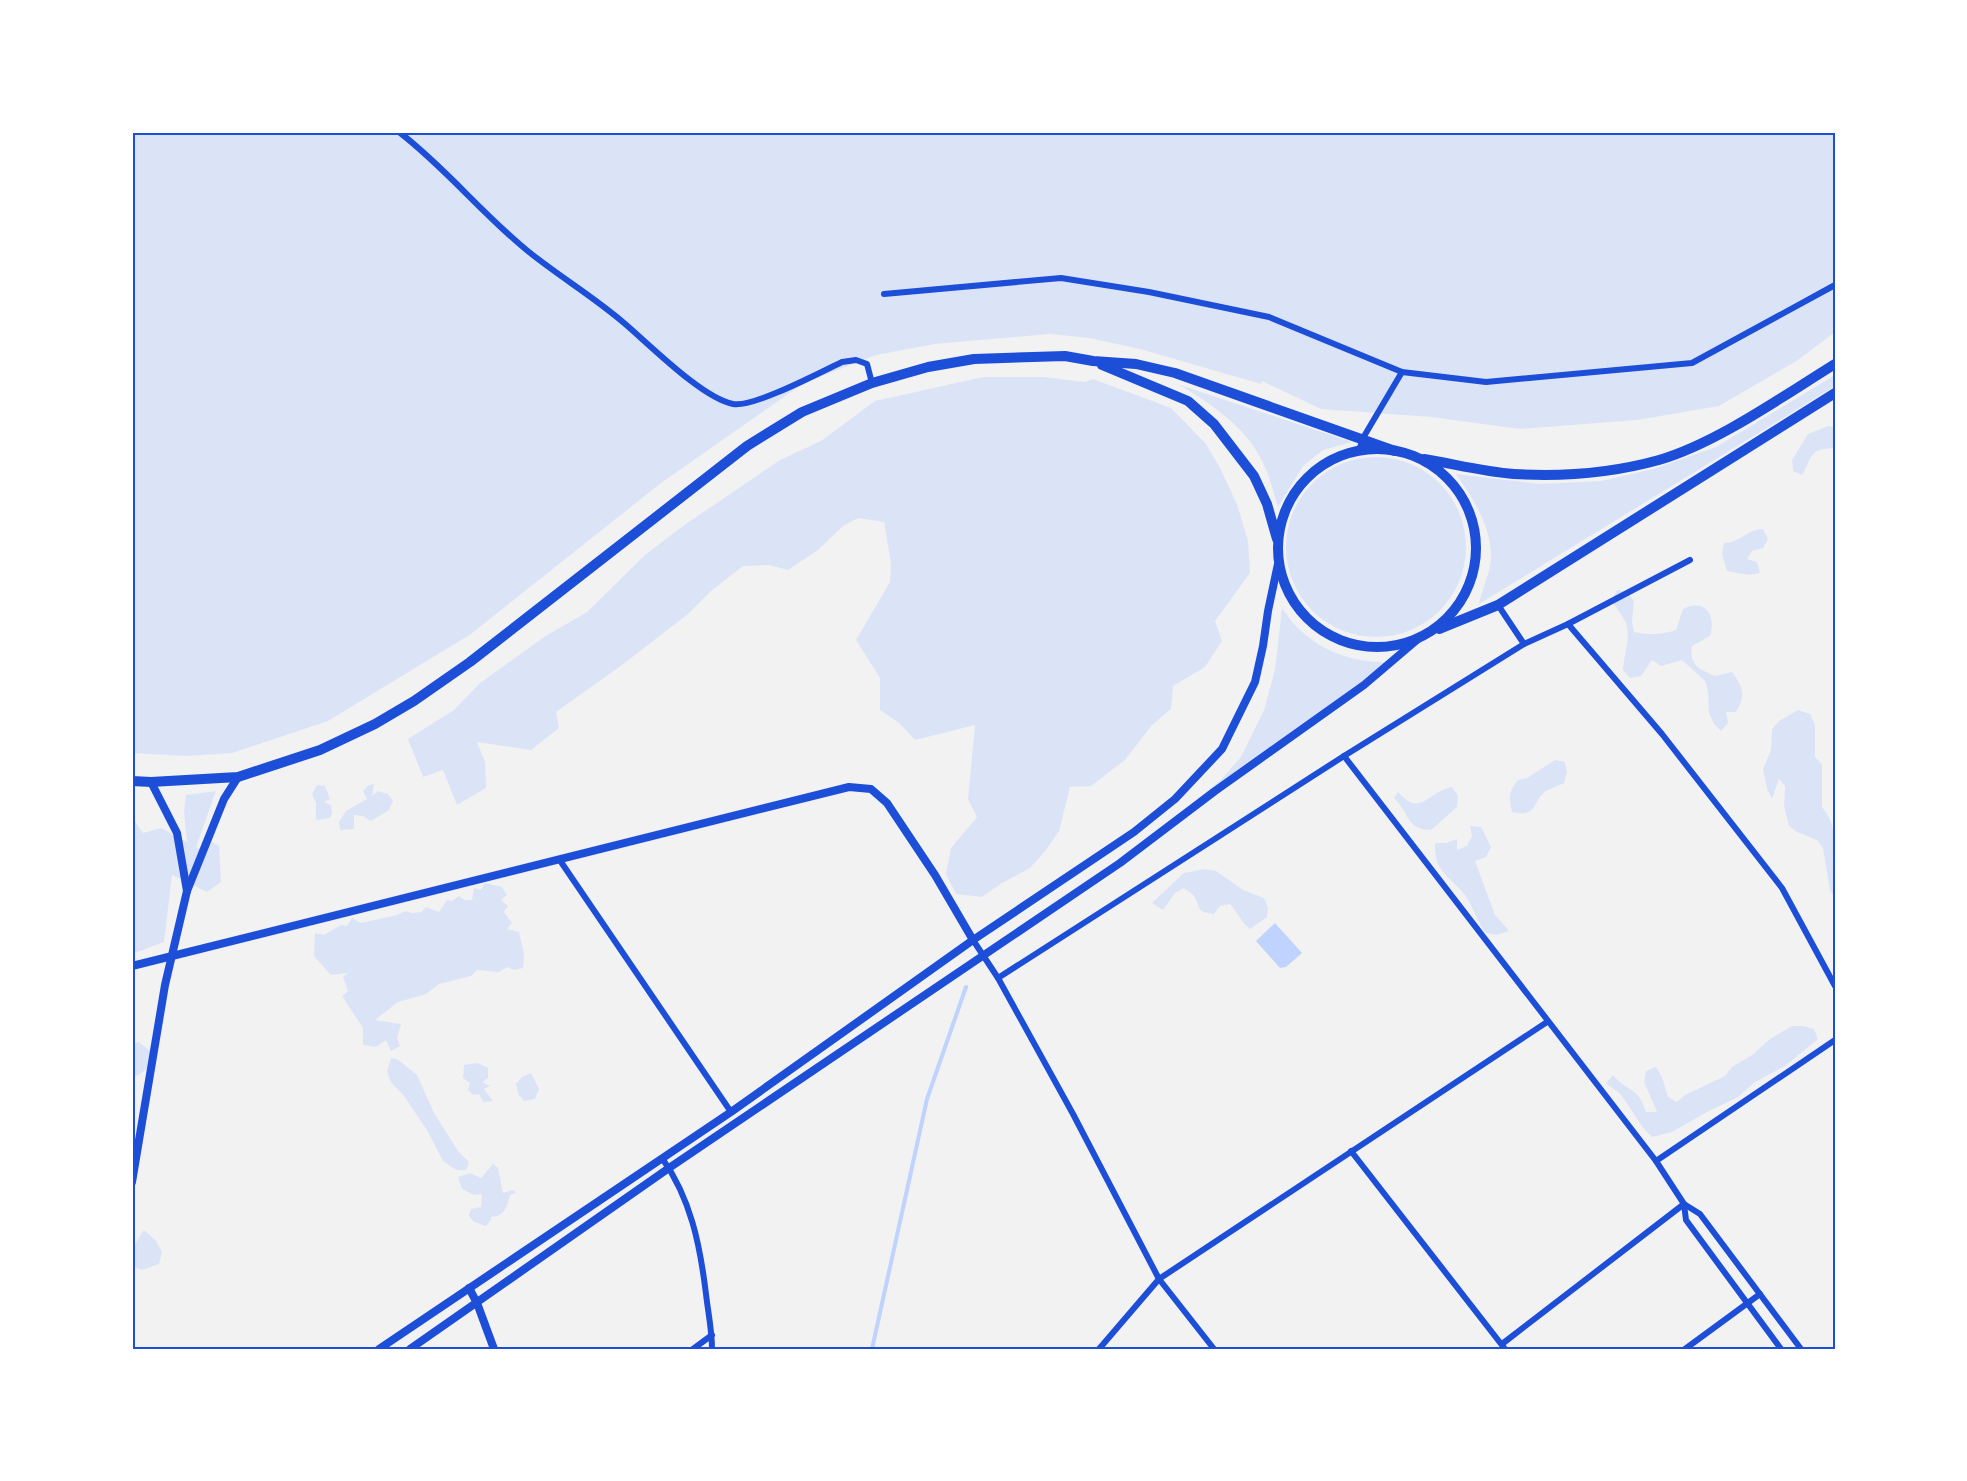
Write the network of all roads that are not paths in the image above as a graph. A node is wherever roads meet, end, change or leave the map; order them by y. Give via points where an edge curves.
1 (399, 132) edge
2 (1835, 285) edge
3 (884, 294) dead end
4 (1093, 362) junction
5 (1835, 364) edge
6 (1402, 372) junction
7 (872, 383) junction
8 (1835, 393) edge
9 (1363, 438) junction
10 (1359, 451) junction
11 (1395, 451) junction
12 (1420, 459) junction
13 (1278, 544) junction
14 (1279, 558) junction
15 (1690, 560) dead end
16 (1497, 605) junction
17 (1568, 624) junction
18 (1429, 633) junction
19 (1418, 639) junction
20 (1524, 644) junction
21 (1344, 756) junction
22 (238, 777) junction
23 (132, 781) edge
24 (151, 782) junction
25 (560, 859) junction
26 (187, 891) junction
27 (974, 940) junction
28 (984, 955) junction
29 (172, 956) junction
30 (132, 966) edge
31 (998, 978) junction
32 (1835, 986) edge
33 (1547, 1022) junction
34 (1835, 1040) edge
35 (731, 1112) junction
36 (1351, 1151) junction
37 (662, 1158) junction
38 (1656, 1161) junction
39 (669, 1168) junction
40 (133, 1169) edge
41 (132, 1182) edge
42 (1684, 1204) junction
43 (1159, 1279) junction
44 (469, 1288) junction
45 (1760, 1294) junction
46 (477, 1303) junction
47 (1747, 1303) junction
48 (712, 1335) junction
49 (1503, 1347) edge
50 (379, 1349) edge
51 (410, 1349) edge
52 (494, 1349) edge
53 (693, 1349) edge
54 (712, 1349) edge
55 (1099, 1349) edge
56 (1214, 1349) edge
57 (1685, 1349) edge
58 (1781, 1349) edge
59 (1801, 1349) edge

1 - 7 street via 529,252 619,319 709,395 734,405 751,402 842,362 856,360 867,364
2 - 6 street via 1692,363 1486,382
3 - 6 street via 1061,278 1269,317
4 - 7 highway via 1065,356 974,359
4 - 9 highway via 1136,364 1175,373
4 - 13 highway via 1188,401 1214,424 1254,476 1268,504
5 - 12 highway via 1700,444 1659,459 1595,473 1553,475 1512,474
6 - 9 street
7 - 22 highway via 802,412 747,446 414,701 320,750
8 - 16 highway
9 - 10 street
9 - 11 highway
10 - 11 highway
10 - 13 highway via 1338,457 1303,483 1290,501
11 - 12 highway
12 - 18 highway via 1442,473 1460,493 1471,517 1476,543 1474,570 1465,595 1449,617
13 - 14 highway
14 - 19 highway via 1294,603 1328,635 1372,648
14 - 27 main road via 1255,682 1222,748 1175,799 1134,832
15 - 17 street
16 - 18 highway
16 - 20 street
17 - 20 street
17 - 32 street via 1662,734 1782,888
18 - 19 highway
19 - 28 main road via 1364,685 1120,863
20 - 21 street
21 - 31 street
21 - 33 street
22 - 24 highway
22 - 26 main road via 224,799
23 - 24 highway
24 - 26 main road via 177,833
25 - 27 main road via 849,787 871,789 887,803
25 - 29 main road
25 - 35 street
26 - 29 main road
27 - 28 street
27 - 35 main road
28 - 31 street
28 - 39 main road
29 - 30 main road
29 - 40 main road
31 - 43 street
33 - 36 street
33 - 38 street
34 - 38 street
35 - 37 main road
36 - 43 street
36 - 49 street
37 - 39 street
37 - 44 main road
38 - 42 street
39 - 46 main road
39 - 48 street via 678,1183 700,1249
40 - 41 main road
42 - 45 street via 1700,1214
42 - 47 street via 1686,1220
42 - 49 street
43 - 55 street
43 - 56 street
44 - 46 main road
44 - 50 main road
45 - 47 street
45 - 59 street
46 - 51 main road
46 - 52 main road
47 - 57 street
47 - 58 street
48 - 53 street
48 - 54 street

